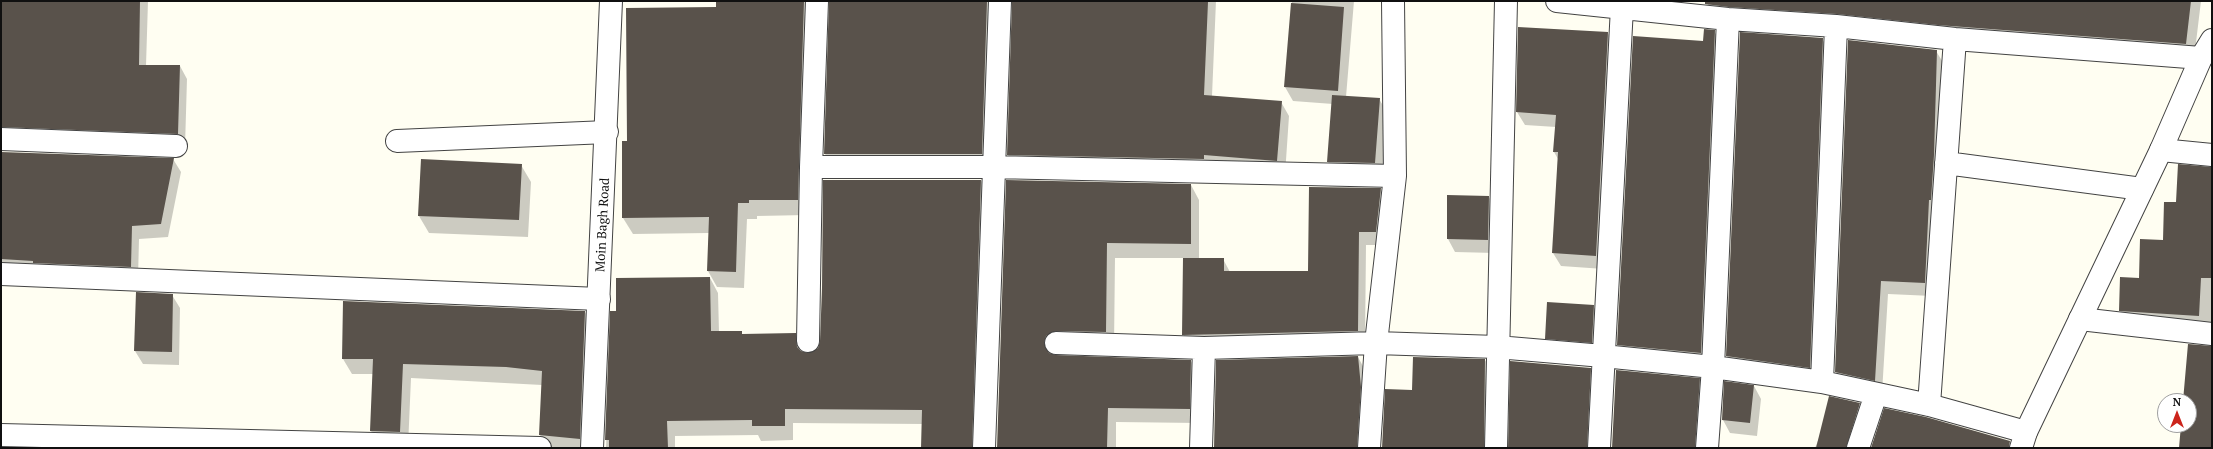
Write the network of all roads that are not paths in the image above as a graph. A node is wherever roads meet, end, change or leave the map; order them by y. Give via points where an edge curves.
1 (611, 1) edge
2 (817, 1) edge
3 (1000, 1) edge
4 (1393, 1) edge
5 (1506, 1) edge
6 (1557, 1) edge
7 (1608, 4) edge
8 (1728, 20) junction
9 (1836, 26) junction
10 (1955, 38) junction
11 (2207, 49) edge
12 (607, 132) junction
13 (1, 139) edge
14 (397, 141) dead end
15 (176, 146) dead end
16 (2162, 150) junction
17 (2212, 156) edge
18 (1946, 163) junction
19 (811, 167) junction
20 (993, 168) junction
21 (1394, 176) junction
22 (2142, 189) junction
23 (1, 274) edge
24 (599, 299) junction
25 (2080, 319) junction
26 (2212, 334) edge
27 (808, 341) dead end
28 (1056, 343) dead end
29 (1376, 343) junction
30 (1497, 347) junction
31 (1204, 348) junction
32 (1604, 356) junction
33 (1713, 367) junction
34 (1822, 382) junction
35 (1876, 394) junction
36 (1929, 405) junction
37 (1, 435) edge
38 (2023, 440) edge
39 (540, 448) edge
40 (592, 448) edge
41 (984, 448) edge
42 (1201, 448) edge
43 (1369, 448) edge
44 (1496, 448) edge
45 (1599, 448) edge
46 (1707, 448) edge
47 (1858, 448) edge

1 - 12 street, Moin Bagh Road
2 - 19 street
3 - 20 street
4 - 21 street
5 - 30 street
6 - 7 street
7 - 8 street
7 - 32 street
8 - 9 street
8 - 33 street
9 - 10 street
9 - 34 street
10 - 11 street
10 - 18 street
11 - 16 street
12 - 14 street
12 - 24 street, Moin Bagh Road
13 - 15 street
16 - 17 street
16 - 22 street
18 - 22 street
18 - 36 street
19 - 20 street
19 - 27 street
20 - 21 street
20 - 41 street
21 - 29 street
22 - 25 street
23 - 24 street
24 - 40 street, Moin Bagh Road
25 - 26 street
25 - 38 street
28 - 31 street
29 - 30 street
29 - 31 street
29 - 43 street
30 - 32 street
30 - 44 street
31 - 42 street
32 - 33 street
32 - 45 street
33 - 34 street
33 - 46 street
34 - 35 street
35 - 36 street
35 - 47 street
36 - 38 street
37 - 39 street

